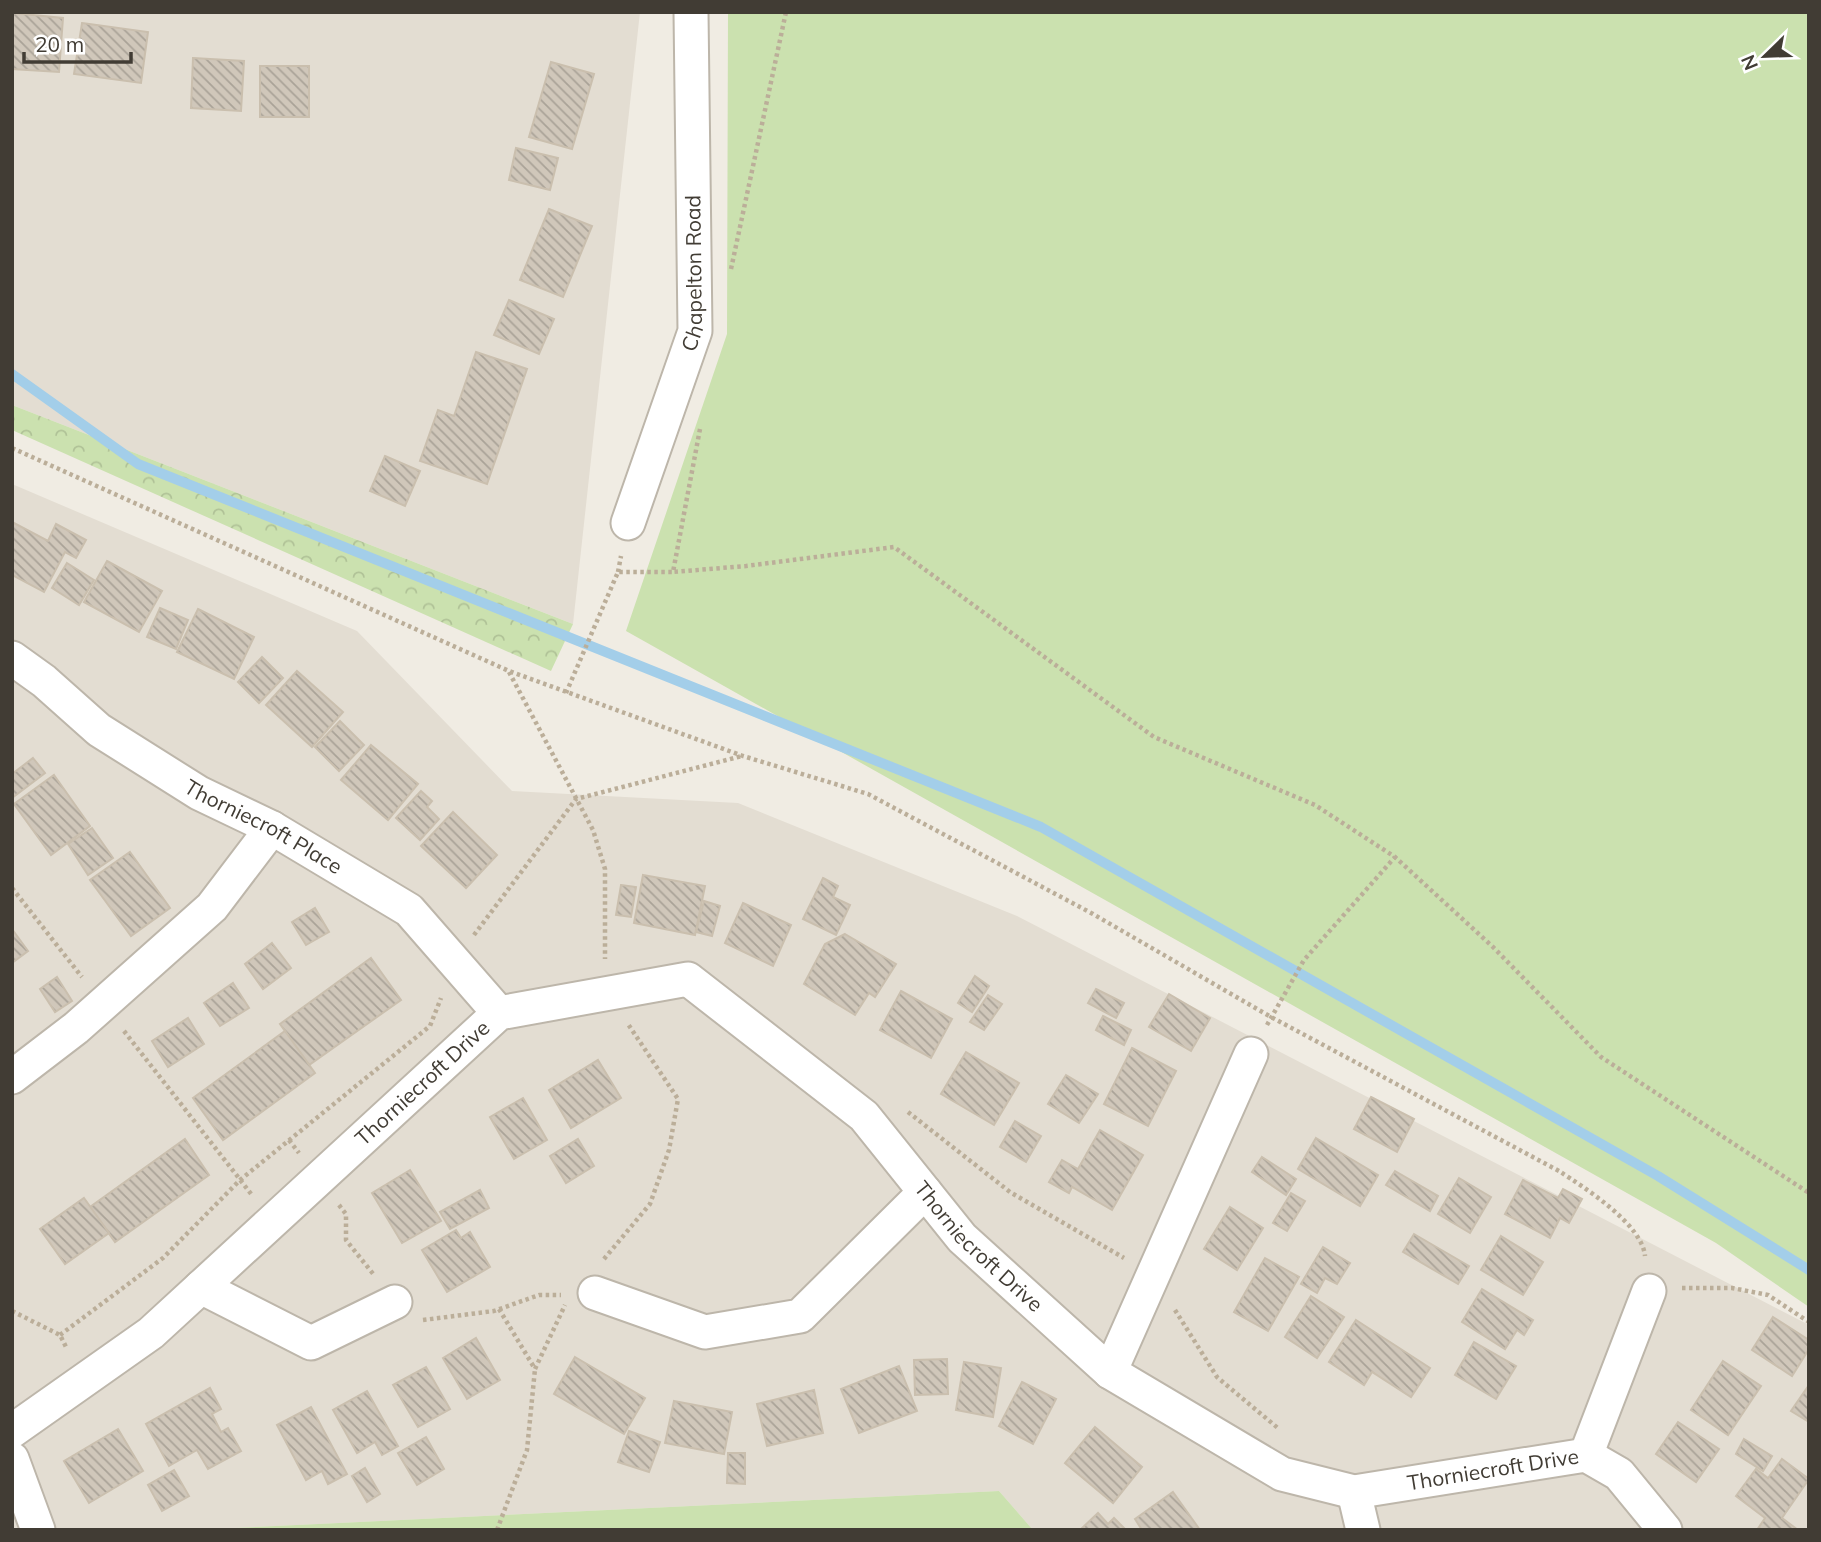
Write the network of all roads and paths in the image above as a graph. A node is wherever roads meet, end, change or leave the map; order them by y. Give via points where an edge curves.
1 (691, 12) edge
2 (786, 12) edge
3 (730, 274) dead end
4 (702, 423) dead end
5 (12, 448) edge
6 (628, 523) dead end
7 (673, 572) junction
8 (12, 658) edge
9 (509, 671) junction
10 (566, 694) junction
11 (743, 756) junction
12 (576, 799) junction
13 (272, 828) junction
14 (1395, 857) junction
15 (12, 888) edge
16 (454, 962) junction
17 (606, 994) junction
18 (103, 1004) junction
19 (499, 1013) junction
20 (1271, 1017) junction
21 (1251, 1054) joint
22 (12, 1077) edge
23 (902, 1108) dead end
24 (289, 1140) junction
25 (318, 1179) junction
26 (240, 1180) junction
27 (925, 1192) junction
28 (1809, 1193) edge
29 (272, 1221) junction
30 (1153, 1275) junction
31 (596, 1279) joint
32 (201, 1287) junction
33 (1649, 1291) junction
34 (395, 1302) junction
35 (499, 1309) junction
36 (12, 1311) edge
37 (1809, 1322) edge
38 (60, 1335) junction
39 (535, 1369) junction
40 (1110, 1372) junction
41 (82, 1381) junction
42 (1280, 1430) dead end
43 (12, 1431) edge
44 (1587, 1455) junction
45 (12, 1459) edge
46 (1354, 1492) junction
47 (38, 1530) edge
48 (497, 1530) edge
49 (1363, 1530) edge
50 (1665, 1530) edge

1 - 6 street, Chapelton Road via 695,331
2 - 3 path
4 - 7 path
5 - 9 path
7 - 10 path via 618,572
7 - 14 path via 894,547 1154,737 1315,805
8 - 13 street, Thorniecroft Place via 99,730 199,793
9 - 10 path
9 - 12 path
10 - 11 path
11 - 12 path
11 - 20 path via 868,794 1093,914
12 - 16 path
12 - 17 path via 593,830 605,869
13 - 16 street, Thorniecroft Place via 409,910
13 - 18 street via 212,907
14 - 20 path via 1304,960
14 - 28 path via 1493,947 1601,1057
15 - 18 path
16 - 19 street, Thorniecroft Place
16 - 24 path via 430,1026
17 - 19 street, Thorniecroft Drive
17 - 27 street, Thorniecroft Drive via 688,979 864,1116
17 - 31 path via 678,1100 669,1150 650,1205
18 - 22 street
18 - 26 path
19 - 25 street, Thorniecroft Drive
20 - 21 path
20 - 33 path via 1598,1196 1644,1245
21 - 30 street
23 - 30 path via 1010,1192
24 - 25 path
24 - 26 path
25 - 29 street, Thorniecroft Drive
25 - 34 path via 346,1214 346,1240
26 - 29 path
26 - 38 path via 163,1258
27 - 31 street via 800,1316 705,1332
27 - 40 street, Thorniecroft Drive via 962,1238
29 - 32 street, Thorniecroft Drive
30 - 40 street
30 - 42 path via 1217,1377
32 - 34 street via 311,1343
32 - 41 street, Thorniecroft Drive via 151,1333
33 - 37 path via 1696,1286 1768,1295
33 - 44 street
34 - 35 path via 411,1322
35 - 39 path
35 - 39 path via 539,1295 569,1295
36 - 38 path
38 - 41 path
39 - 48 path via 527,1450
40 - 46 street, Thorniecroft Drive via 1282,1474
41 - 43 street, Thorniecroft Drive
44 - 46 street, Thorniecroft Drive
44 - 50 street, Thorniecroft Drive via 1619,1474
45 - 47 street
46 - 49 street

